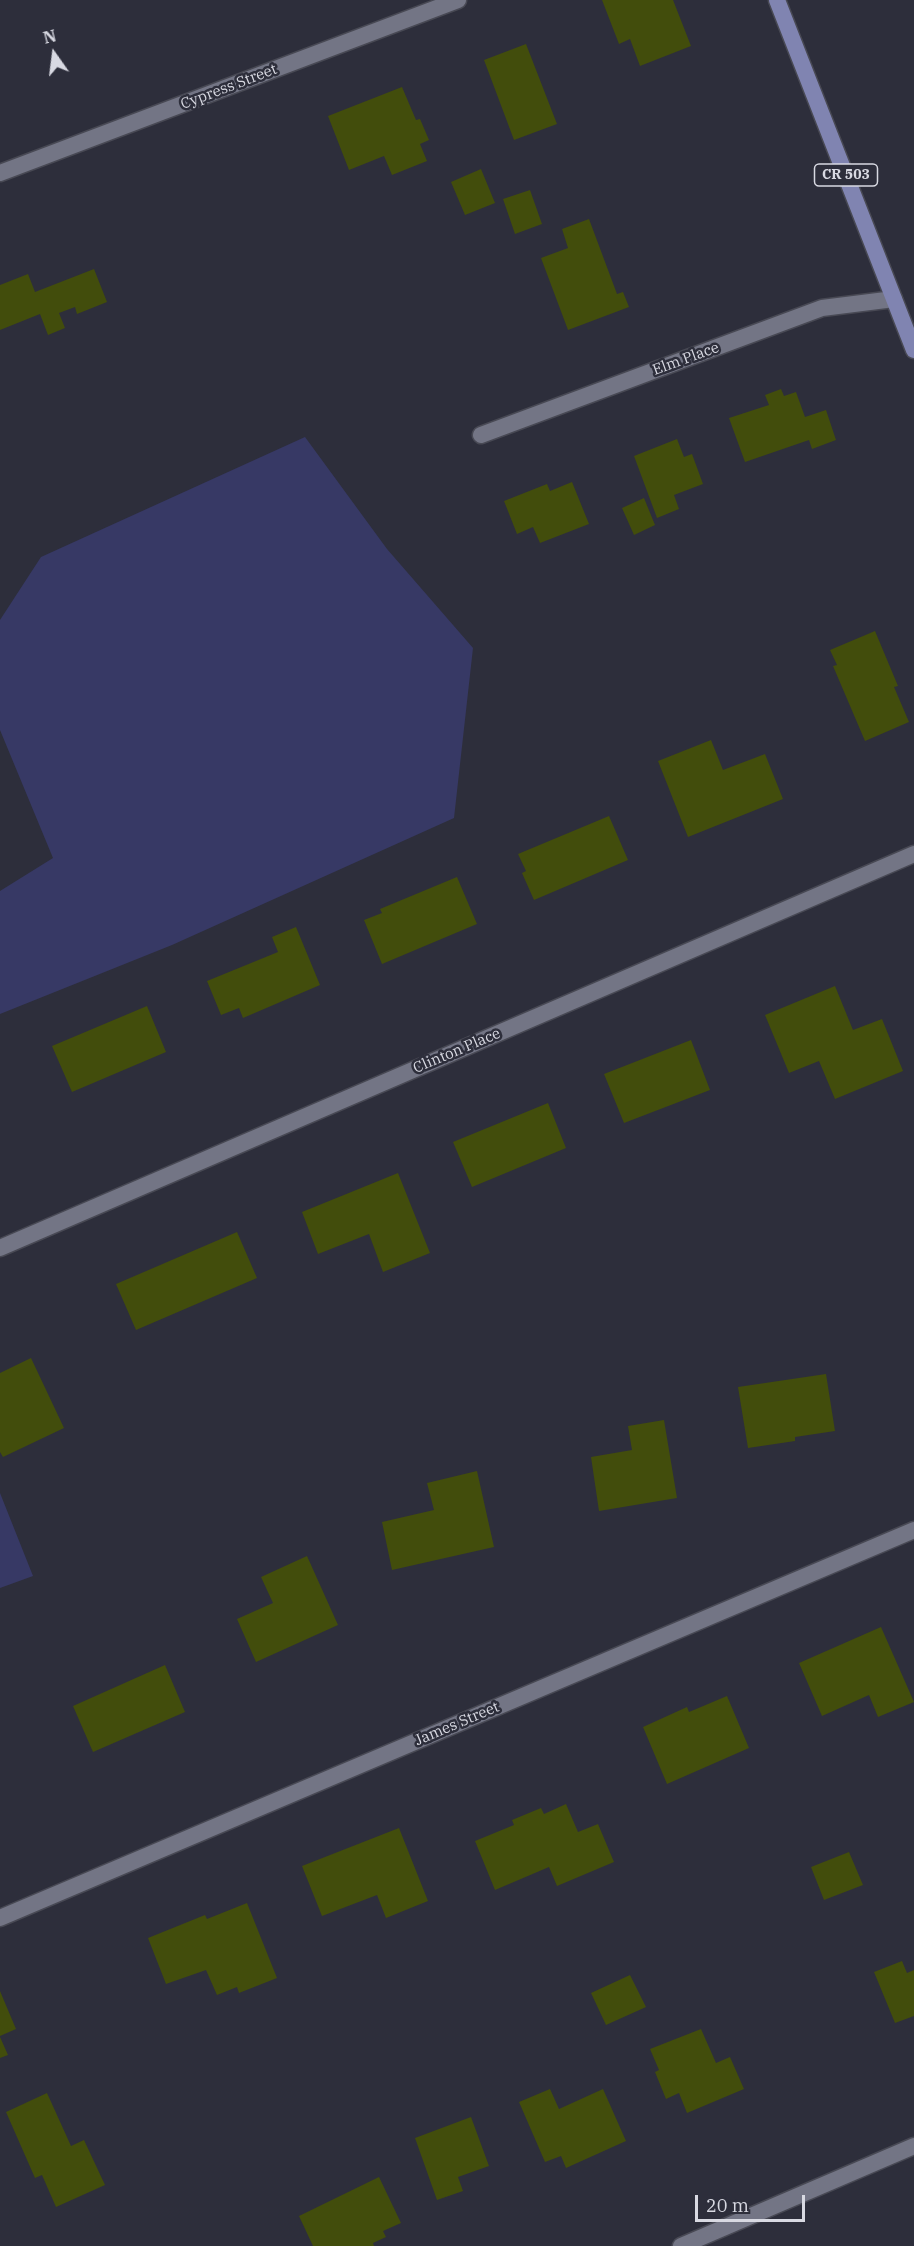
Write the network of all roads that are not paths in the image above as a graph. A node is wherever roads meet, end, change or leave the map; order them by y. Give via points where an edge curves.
1 (458, 0) edge
2 (777, 0) edge
3 (0, 173) edge
4 (894, 299) junction
5 (914, 350) edge
6 (482, 435) dead end
7 (914, 854) edge
8 (0, 1248) edge
9 (914, 1530) edge
10 (0, 1918) edge
11 (914, 2146) edge
12 (681, 2246) edge

1 - 3 street, Cypress Street
2 - 4 main road, CR 503
4 - 5 main road, CR 503
4 - 6 street, Elm Place via 822,308
7 - 8 street, Clinton Place
9 - 10 street, James Street
11 - 12 street

